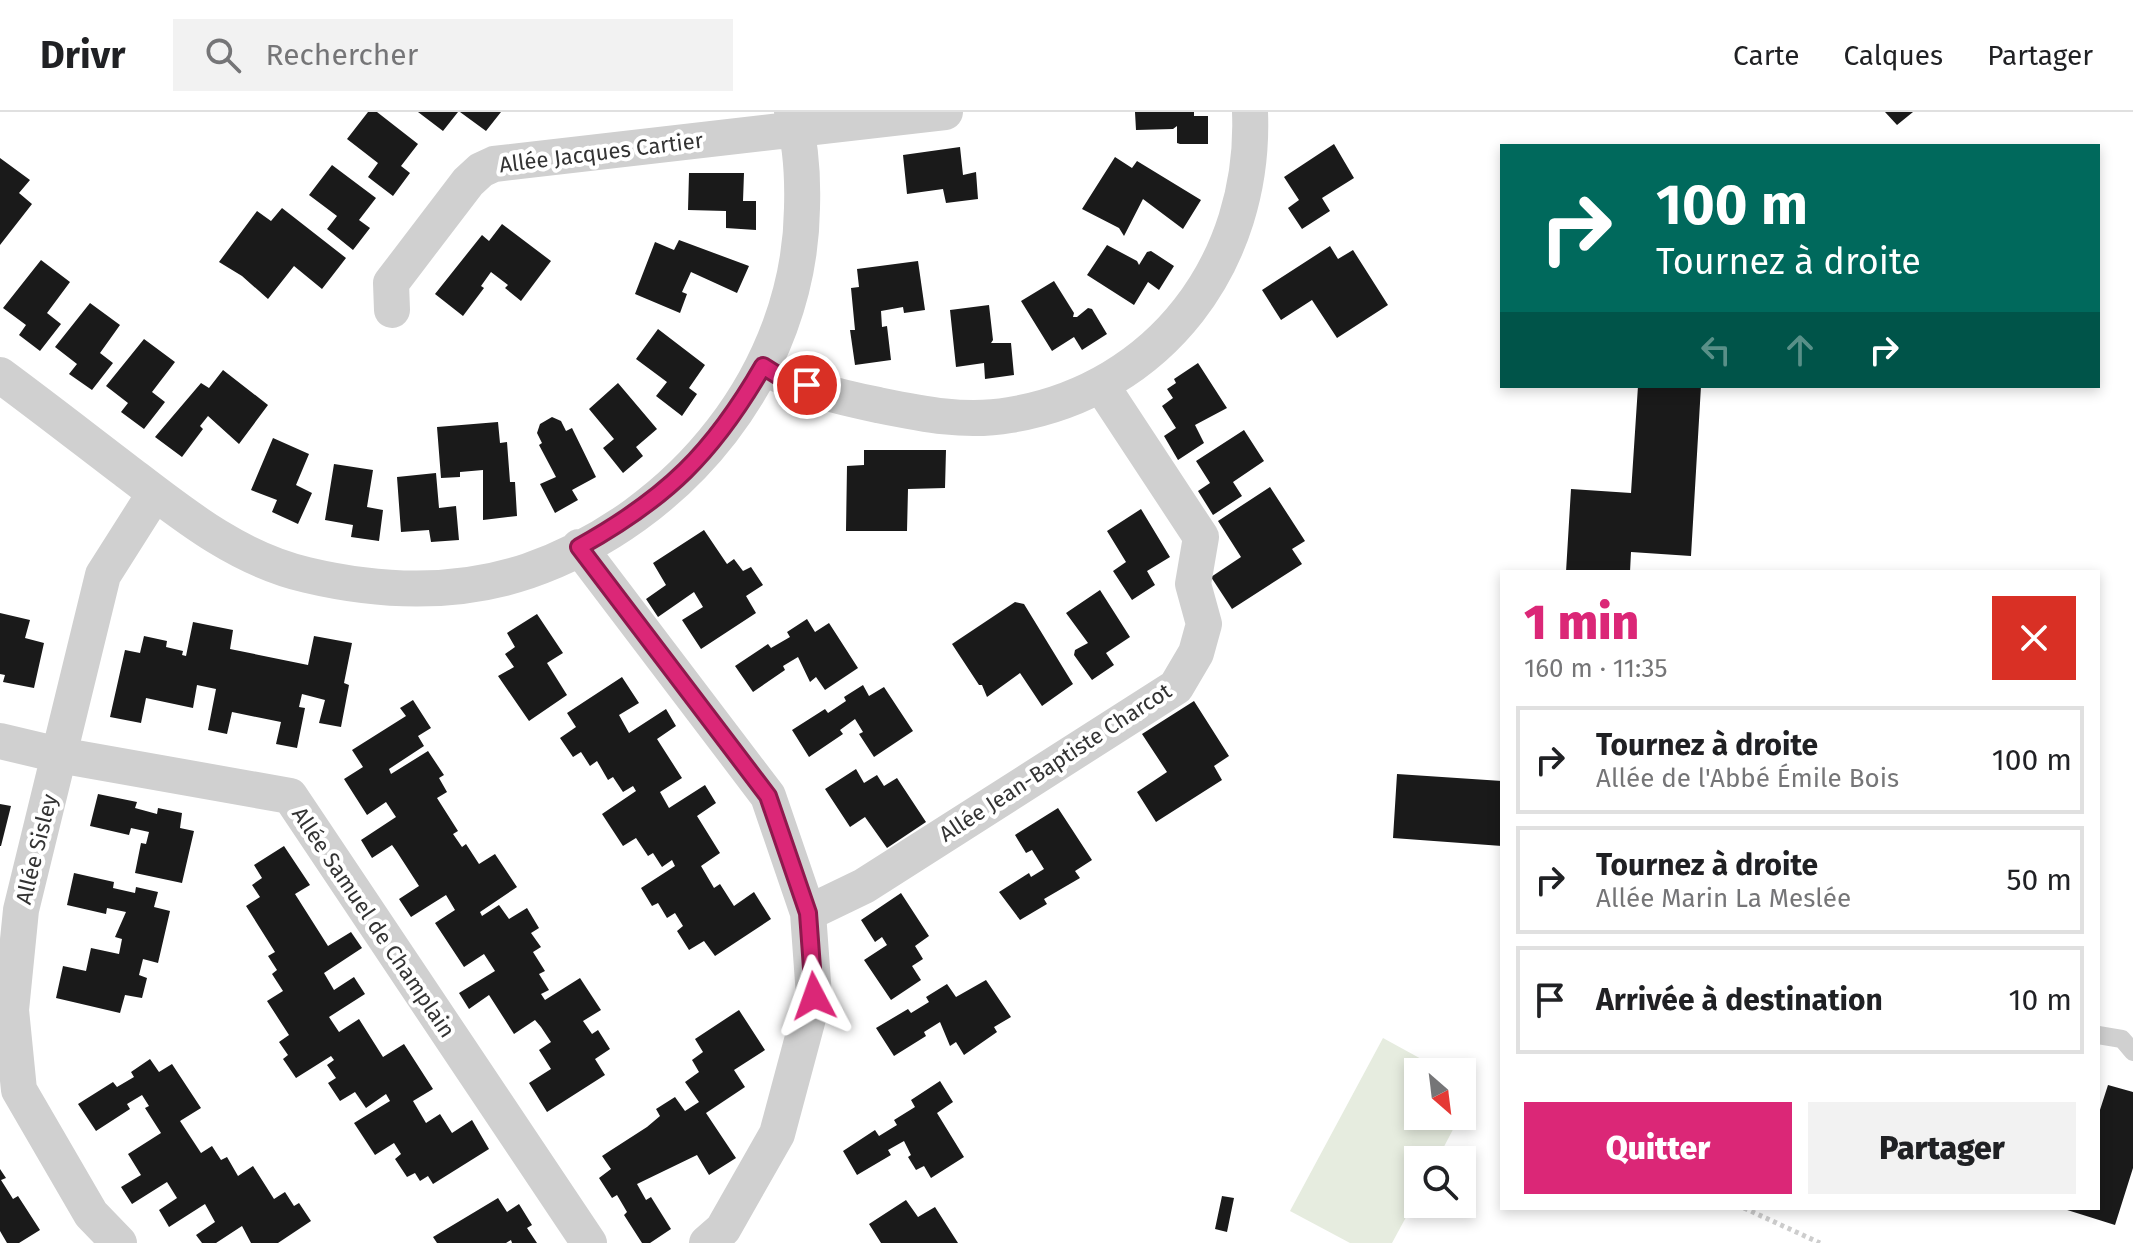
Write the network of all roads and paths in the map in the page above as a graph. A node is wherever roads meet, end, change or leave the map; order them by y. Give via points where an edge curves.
1 (945, 112) edge
2 (1250, 112) edge
3 (795, 121) edge
4 (392, 310) dead end
5 (763, 366) junction
6 (0, 375) edge
7 (1101, 385) junction
8 (155, 493) junction
9 (579, 547) junction
10 (0, 741) edge
11 (59, 755) junction
12 (10, 907) edge
13 (808, 913) junction
14 (2100, 1035) edge
15 (2133, 1052) edge
16 (9, 1088) edge
17 (1748, 1210) edge
18 (119, 1243) edge
19 (589, 1243) edge
20 (707, 1243) edge
21 (1820, 1243) edge

1 - 3 street, Allée Jacques Cartier
2 - 7 street via 1245,194 1208,285 1142,358
3 - 4 street, Allée Jacques Cartier via 481,170 391,283
3 - 5 street via 803,178 802,227 782,321
5 - 7 street via 782,378 858,401 960,418 1045,407
5 - 9 street via 705,453 636,514
6 - 8 street
7 - 13 street, Allée Jean-Baptiste Charcot via 1201,537 1193,584 1204,624 1196,653 1176,687 864,886
8 - 9 street via 249,555 303,575 359,586 416,589 472,584 528,571
8 - 11 street, Allée Sisley via 103,575
9 - 13 street via 768,796
10 - 11 street, Allée Samuel de Champlain
11 - 12 street, Allée Sisley
11 - 19 street, Allée Samuel de Champlain via 290,796
12 - 16 street, Allée Sisley
13 - 20 street via 814,996 777,1134 723,1229
14 - 15 lane via 2122,1039
16 - 18 street, Allée Sisley via 91,1214
17 - 21 path

